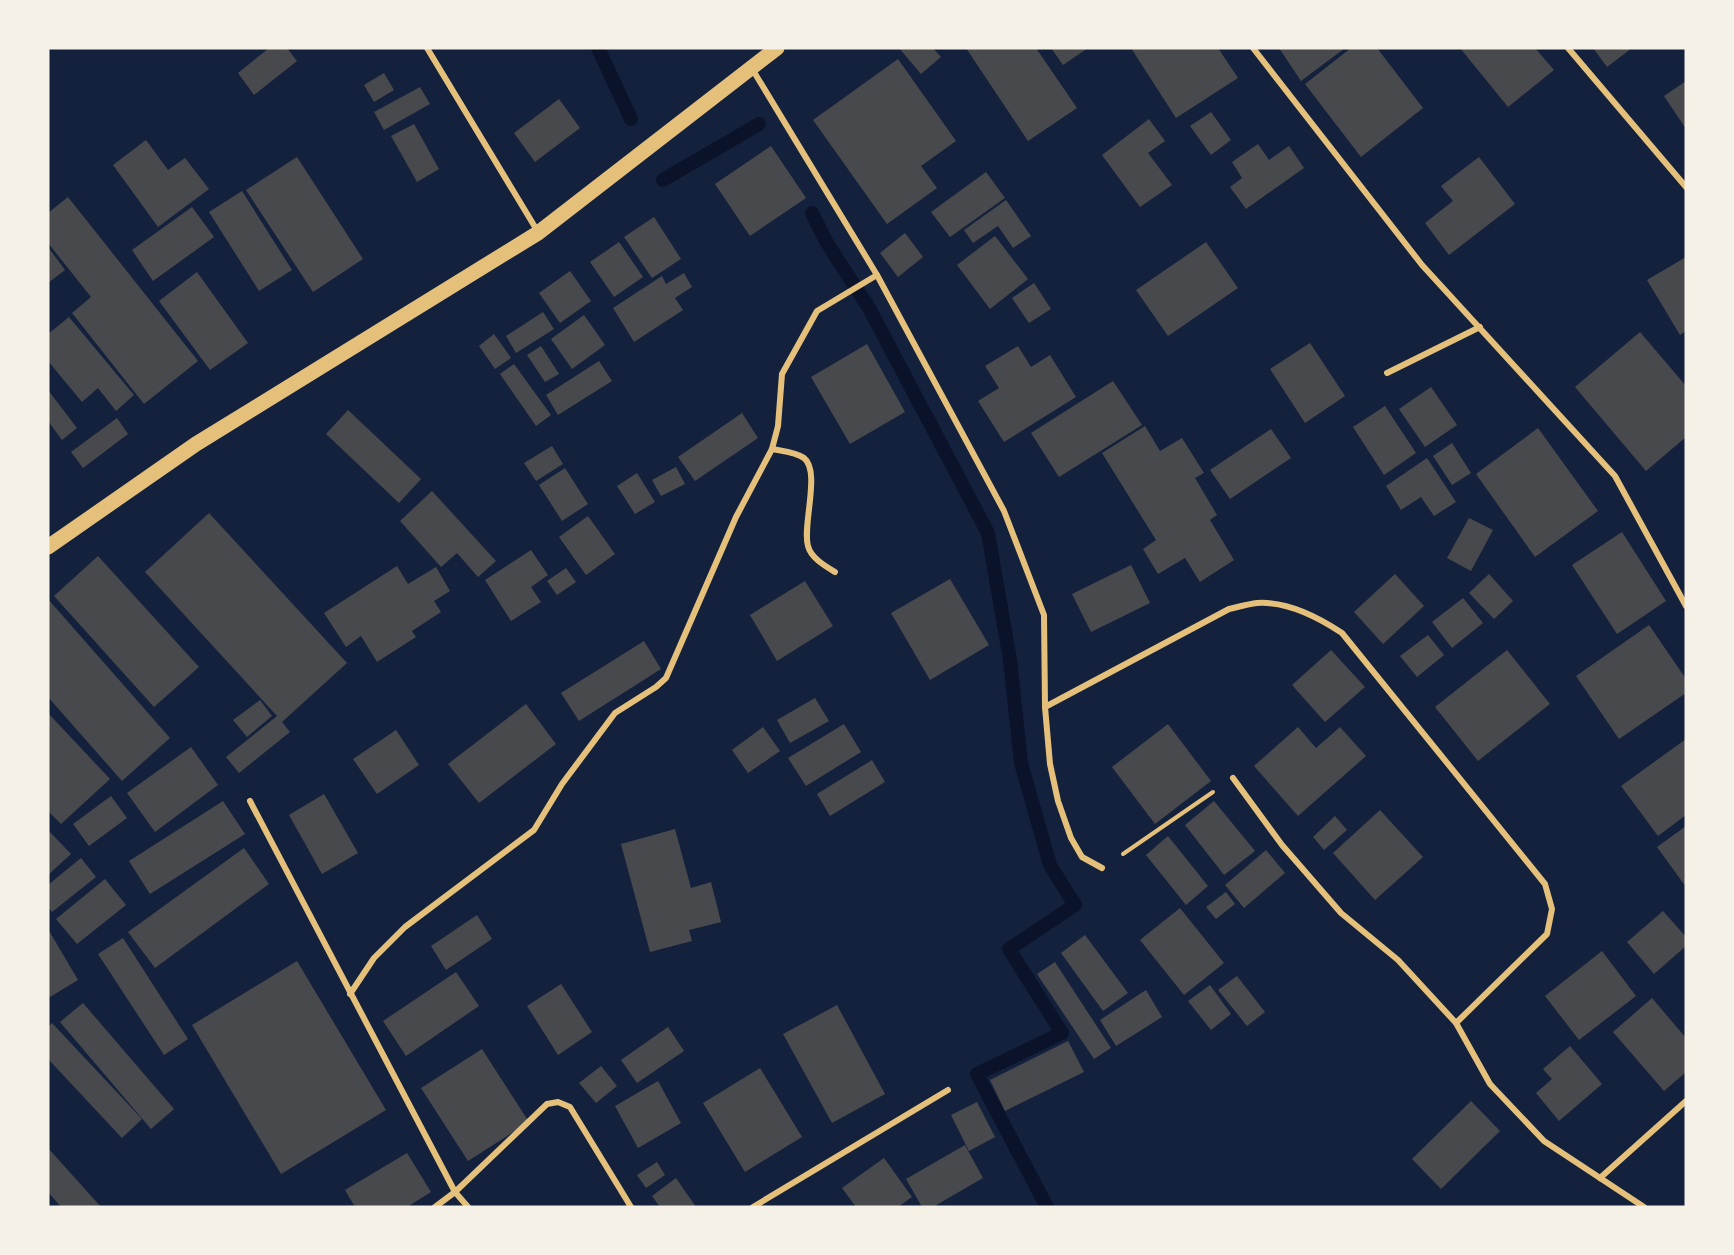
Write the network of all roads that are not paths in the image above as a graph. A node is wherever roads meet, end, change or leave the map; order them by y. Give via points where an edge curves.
1 (426, 48) edge
2 (777, 48) edge
3 (1253, 48) edge
4 (1568, 48) edge
5 (752, 67) junction
6 (1686, 187) edge
7 (538, 233) junction
8 (875, 276) junction
9 (1480, 327) junction
10 (1387, 373) dead end
11 (772, 449) junction
12 (48, 547) edge
13 (835, 572) dead end
14 (1686, 606) edge
15 (1046, 707) junction
16 (1233, 778) road end
17 (250, 801) dead end
18 (1102, 868) road end
19 (350, 994) junction
20 (1456, 1023) junction
21 (948, 1090) dead end
22 (1686, 1101) edge
23 (1600, 1178) junction
24 (455, 1192) junction
25 (435, 1207) edge
26 (468, 1207) edge
27 (631, 1207) edge
28 (753, 1207) edge
29 (1644, 1207) edge

1 - 7 street
2 - 5 main road
3 - 9 street via 1422,265
4 - 6 street
5 - 7 main road
5 - 8 street
7 - 12 main road via 196,444
8 - 11 street via 817,311 782,374
8 - 15 street via 1004,510 1044,615
9 - 10 street
9 - 14 street via 1615,476
11 - 13 street via 804,458 809,465 808,547 819,562
11 - 19 street via 736,517 666,678 615,713 562,784 534,830 405,927 374,958
15 - 18 street via 1050,764 1058,801 1082,857
15 - 20 street via 1229,609 1258,603 1279,605 1325,621 1342,633 1545,884 1552,909 1547,934
16 - 20 street via 1282,845 1341,912 1398,960
17 - 19 street
19 - 24 street
20 - 23 street via 1490,1084 1544,1141
21 - 28 street
22 - 23 street
23 - 29 street
24 - 25 street
24 - 26 street
24 - 27 street via 547,1104 558,1102 570,1107

